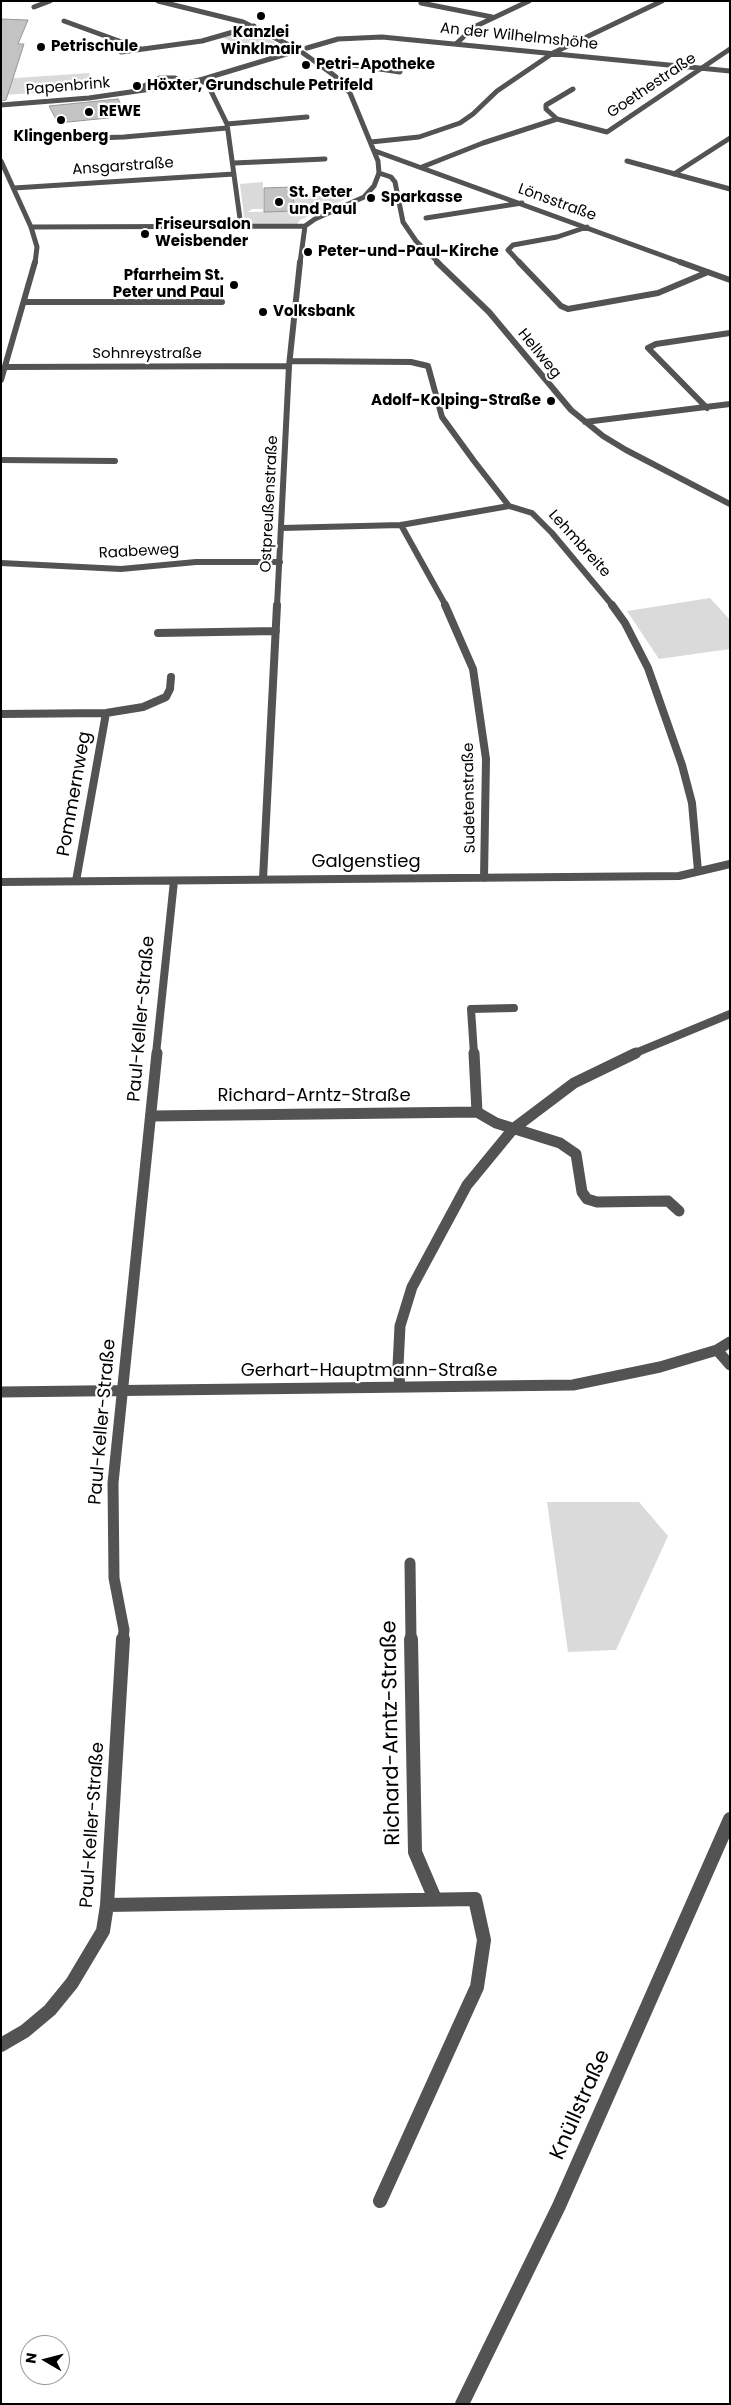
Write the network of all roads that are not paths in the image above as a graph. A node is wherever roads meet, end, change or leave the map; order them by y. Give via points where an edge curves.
1 (50, 1) edge
2 (158, 1) edge
3 (425, 1) edge
4 (529, 1) edge
5 (662, 1) edge
6 (34, 7) dead end
7 (492, 17) junction
8 (64, 21) dead end
9 (254, 26) junction
10 (457, 43) junction
11 (141, 49) junction
12 (730, 49) edge
13 (294, 50) junction
14 (305, 51) junction
15 (121, 52) dead end
16 (553, 54) junction
17 (321, 66) junction
18 (700, 68) junction
19 (730, 71) edge
20 (400, 72) dead end
21 (200, 80) junction
22 (184, 83) junction
23 (573, 89) dead end
24 (136, 92) junction
25 (1, 105) edge
26 (307, 117) dead end
27 (557, 119) junction
28 (227, 126) junction
29 (730, 138) edge
30 (66, 139) dead end
31 (371, 142) junction
32 (375, 151) junction
33 (325, 159) dead end
34 (1, 161) edge
35 (627, 161) dead end
36 (234, 163) junction
37 (422, 167) junction
38 (379, 173) junction
39 (234, 174) junction
40 (674, 174) junction
41 (14, 188) junction
42 (730, 189) edge
43 (523, 203) junction
44 (426, 218) dead end
45 (241, 226) junction
46 (305, 226) junction
47 (30, 227) junction
48 (586, 227) junction
49 (708, 272) junction
50 (730, 280) edge
51 (24, 302) junction
52 (222, 302) dead end
53 (730, 333) edge
54 (290, 363) junction
55 (5, 367) junction
56 (1, 380) edge
57 (730, 404) edge
58 (707, 408) junction
59 (585, 422) junction
60 (1, 460) edge
61 (115, 461) dead end
62 (730, 504) edge
63 (509, 506) junction
64 (401, 526) junction
65 (282, 528) junction
66 (280, 562) junction
67 (1, 563) edge
68 (276, 631) junction
69 (158, 633) dead end
70 (170, 677) dead end
71 (106, 713) junction
72 (1, 714) edge
73 (730, 864) edge
74 (698, 871) junction
75 (263, 878) junction
76 (484, 878) junction
77 (174, 881) junction
78 (1, 882) edge
79 (76, 882) junction
80 (514, 1008) dead end
81 (730, 1014) edge
82 (478, 1112) junction
83 (152, 1116) junction
84 (513, 1128) junction
85 (679, 1211) dead end
86 (730, 1342) edge
87 (716, 1350) junction
88 (730, 1365) edge
89 (400, 1387) junction
90 (123, 1389) junction
91 (1, 1392) edge
92 (410, 1562) dead end
93 (730, 1819) edge
94 (435, 1899) junction
95 (107, 1904) junction
96 (1, 2044) edge
97 (380, 2201) dead end
98 (462, 2404) edge

1 - 6 street
2 - 9 street via 226,16
3 - 7 street via 421,3
4 - 7 street
5 - 16 street
7 - 10 street via 474,27
8 - 11 street
9 - 11 street via 202,41
9 - 13 street
10 - 14 street, An der Wilhelmshöhe via 367,36 338,38
10 - 16 street, An der Wilhelmshöhe
11 - 15 street
12 - 18 street, Goethestraße
13 - 14 street, An der Wilhelmshöhe
13 - 21 street, Papenbrink
14 - 17 street
16 - 18 street, An der Wilhelmshöhe
16 - 31 street via 497,91 460,123 419,137
17 - 20 street via 339,63
17 - 31 street via 350,93
18 - 19 street, An der Wilhelmshöhe
18 - 27 street, Goethestraße via 607,132
21 - 22 street, Papenbrink
21 - 28 street via 208,85
22 - 24 street, Papenbrink
22 - 24 street, Papenbrink via 175,78 160,78
23 - 27 street via 546,105
24 - 25 street, Papenbrink
26 - 28 street
27 - 37 street
28 - 30 street via 124,137
28 - 36 street
29 - 40 street
31 - 32 street
32 - 37 street, Lönsstraße
32 - 38 street
33 - 36 street
34 - 41 street
35 - 40 street
36 - 39 street
37 - 43 street, Lönsstraße
38 - 46 street via 374,186 364,197
38 - 59 street, Hellweg via 395,182 403,222 416,241 488,312 555,393
39 - 41 street, Ansgarstraße
39 - 45 street
40 - 42 street
41 - 47 street
43 - 44 street
43 - 48 street, Lönsstraße
45 - 46 street
45 - 47 street
46 - 54 street, Ostpreußenstraße
47 - 51 street via 38,255
48 - 49 street, Lönsstraße
48 - 49 street via 514,245 508,250 561,306 580,308 636,298 680,285
49 - 50 street, Lönsstraße
51 - 52 street
51 - 55 street via 10,338
53 - 58 street via 648,348
54 - 55 street, Sohnreystraße
54 - 63 street via 410,362 428,366 442,417
54 - 65 street, Ostpreußenstraße
55 - 56 street
57 - 58 street
58 - 59 street
59 - 62 street, Hellweg via 626,450
60 - 61 street
63 - 64 street
63 - 74 street, Lehmbreite via 532,513 552,533 601,589 625,623 648,668 682,765 692,803
64 - 65 street
64 - 76 street, Sudetenstraße via 441,594 473,669 486,758
65 - 66 street, Ostpreußenstraße
66 - 67 street, Raabeweg via 196,562 122,569
66 - 68 street, Ostpreußenstraße
68 - 69 street
68 - 75 street, Ostpreußenstraße
70 - 71 street, Pommernweg via 166,697 156,703
71 - 72 street, Pommernweg
71 - 79 street, Pommernweg
73 - 74 street, Galgenstieg
74 - 76 street, Galgenstieg via 679,876
75 - 76 street, Galgenstieg
75 - 77 street, Galgenstieg
77 - 79 street, Galgenstieg
77 - 83 street, Paul-Keller-Straße
78 - 79 street, Galgenstieg
80 - 82 street via 471,1009
81 - 84 street via 613,1062 574,1083
82 - 83 street, Richard-Arntz-Straße
82 - 84 street, Richard-Arntz-Straße via 496,1123
83 - 90 street, Paul-Keller-Straße
84 - 85 street, Richard-Arntz-Straße via 560,1143 576,1154 582,1192 587,1199 597,1202 668,1201
84 - 89 street via 468,1185 412,1287 400,1326
86 - 87 street, Gerhart-Hauptmann-Straße
87 - 88 street
87 - 89 street, Gerhart-Hauptmann-Straße via 660,1367 573,1385
89 - 90 street, Gerhart-Hauptmann-Straße
90 - 91 street, Gerhart-Hauptmann-Straße
90 - 95 street, Paul-Keller-Straße via 113,1483 114,1578 124,1630
92 - 94 street, Richard-Arntz-Straße via 415,1852
93 - 98 street, Knüllstraße via 560,2206
94 - 95 street
94 - 97 street via 475,1899 484,1940 477,1987
95 - 96 street, Paul-Keller-Straße via 103,1931 72,1983 50,2010

